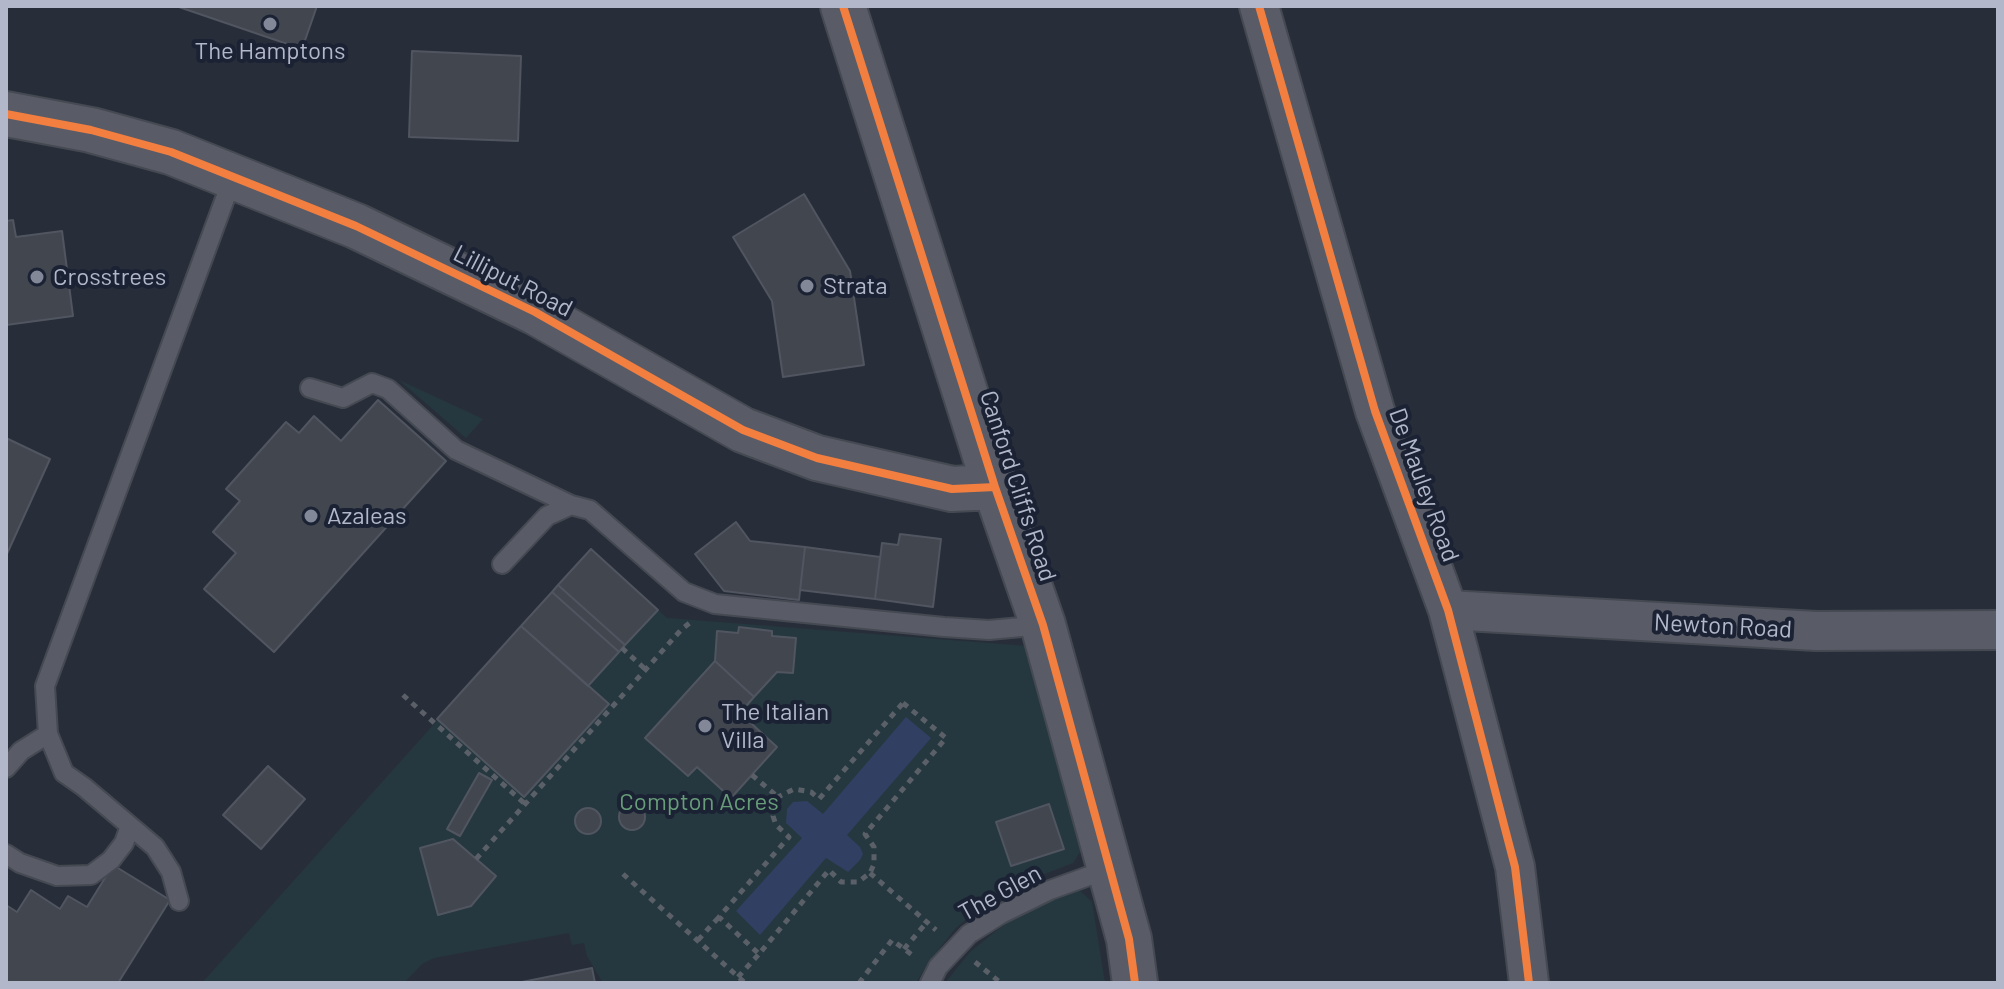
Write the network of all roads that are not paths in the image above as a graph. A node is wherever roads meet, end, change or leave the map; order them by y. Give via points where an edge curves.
1 (843, 6) edge
2 (1259, 6) edge
3 (6, 114) edge
4 (234, 176) junction
5 (310, 388) dead end
6 (995, 487) junction
7 (571, 505) junction
8 (502, 564) dead end
9 (1448, 610) junction
10 (1043, 625) junction
11 (1998, 630) edge
12 (48, 734) junction
13 (6, 768) edge
14 (130, 826) junction
15 (6, 854) edge
16 (1111, 868) junction
17 (179, 901) dead end
18 (934, 975) edge
19 (1135, 983) edge
20 (1529, 983) edge

1 - 6 street, Canford Cliffs Road
2 - 9 street, De Mauley Road via 1375,411
3 - 4 street, Lilliput Road via 91,130
4 - 6 street, Lilliput Road via 475,282 743,430 817,458 952,489
4 - 12 lane via 45,686
5 - 7 lane via 343,398 372,383 388,389 456,450
6 - 10 street, Canford Cliffs Road
7 - 8 lane via 547,516
7 - 10 lane via 590,510 684,592 715,604 989,630
9 - 11 street, Newton Road via 1816,631
9 - 20 street, De Mauley Road via 1515,867
10 - 16 street, Canford Cliffs Road
12 - 13 lane
12 - 14 lane via 64,773
14 - 15 lane via 111,860 91,875 57,876
14 - 17 lane via 155,847 171,872
16 - 18 lane, The Glen, bridge via 1001,914 969,934
16 - 19 street, Canford Cliffs Road

